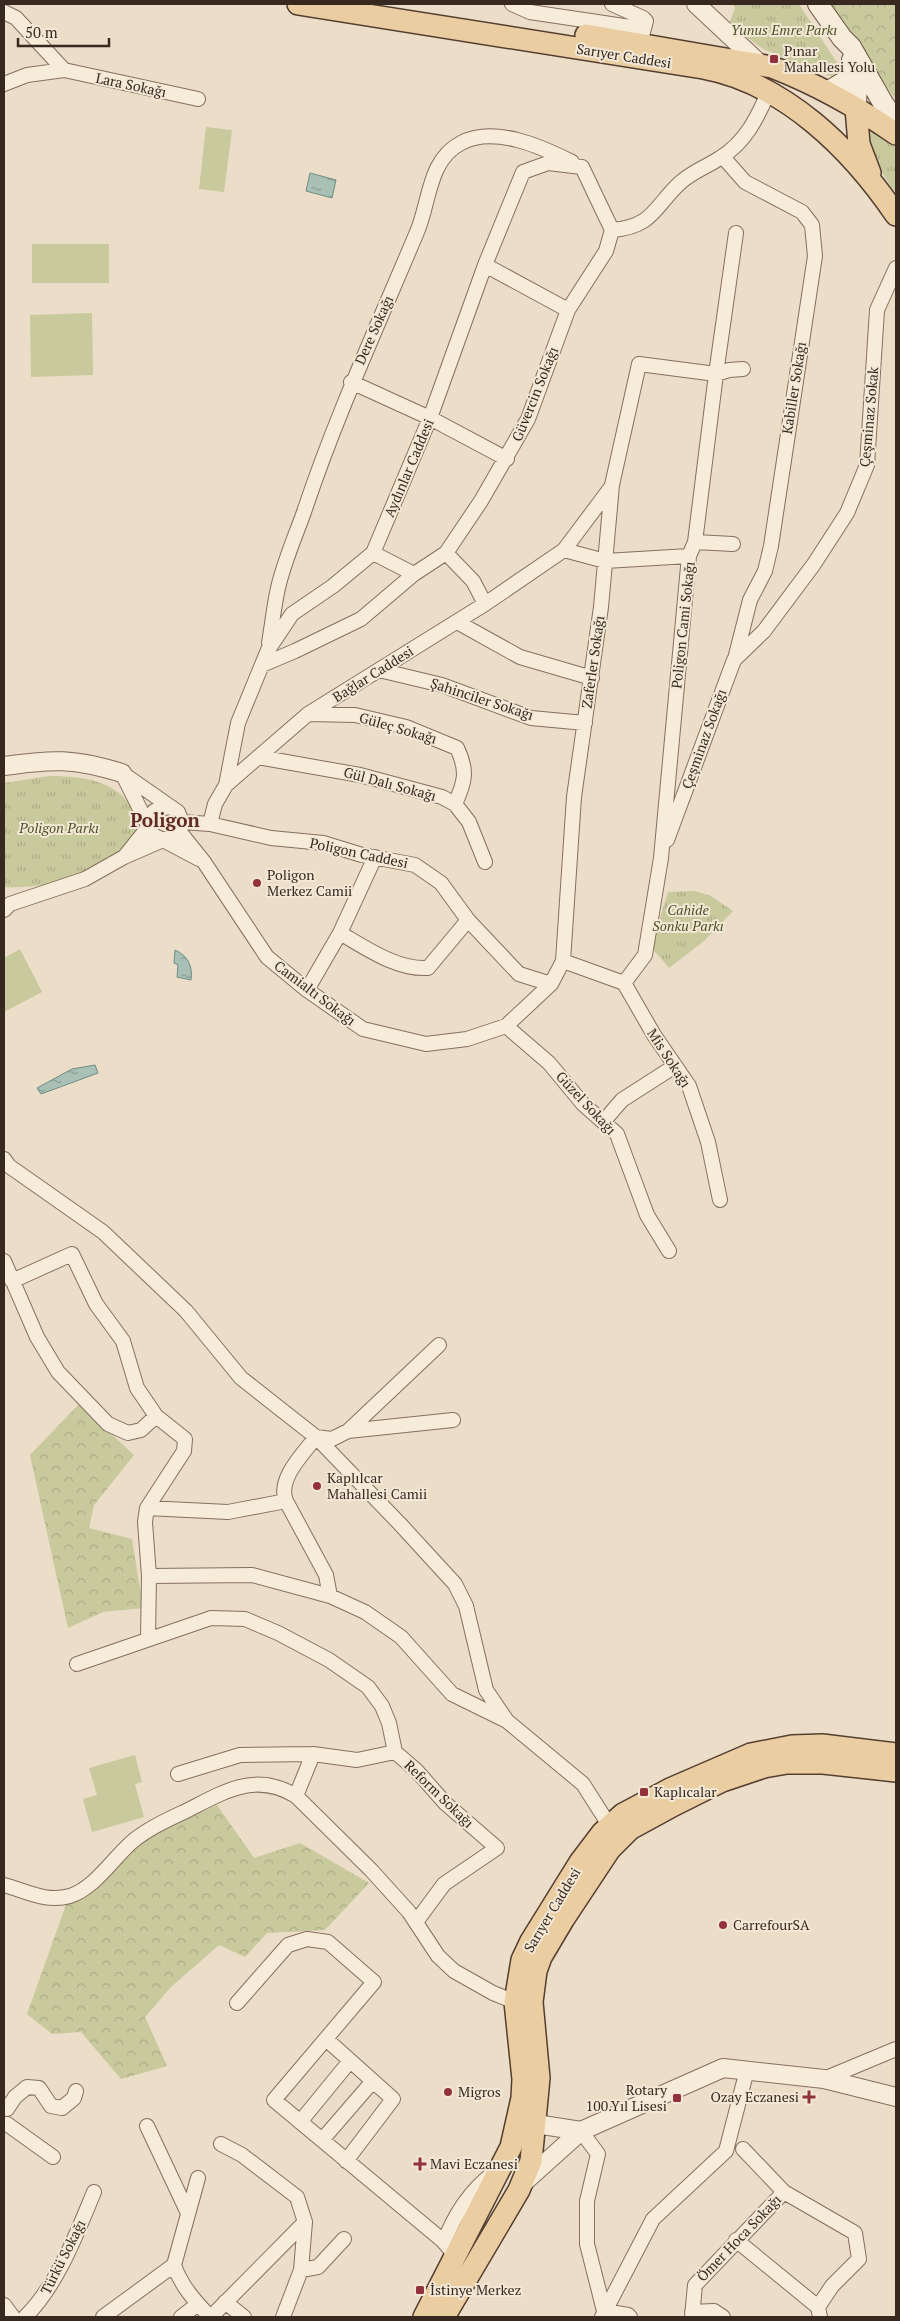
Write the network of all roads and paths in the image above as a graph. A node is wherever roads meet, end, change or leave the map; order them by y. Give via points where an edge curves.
1 (298, 4) edge
2 (390, 4) edge
3 (512, 4) edge
4 (612, 4) edge
5 (696, 4) edge
6 (818, 4) edge
7 (4, 12) edge
8 (712, 20) junction
9 (642, 36) junction
10 (842, 38) junction
11 (732, 59) junction
12 (855, 68) junction
13 (64, 70) junction
14 (760, 79) junction
15 (4, 84) edge
16 (827, 92) junction
17 (198, 99) dead end
18 (856, 108) junction
19 (896, 121) edge
20 (896, 134) edge
21 (723, 157) junction
22 (582, 167) junction
23 (877, 188) junction
24 (896, 215) edge
25 (612, 230) junction
26 (736, 232) dead end
27 (485, 265) junction
28 (896, 268) edge
29 (568, 310) junction
30 (743, 369) dead end
31 (716, 374) junction
32 (352, 382) junction
33 (430, 418) junction
34 (507, 458) junction
35 (612, 485) junction
36 (695, 542) junction
37 (733, 544) dead end
38 (564, 550) junction
39 (373, 553) junction
40 (446, 553) junction
41 (689, 556) junction
42 (605, 561) junction
43 (414, 574) junction
44 (486, 604) junction
45 (456, 622) junction
46 (764, 631) joint
47 (268, 650) junction
48 (734, 660) junction
49 (262, 665) junction
50 (379, 670) junction
51 (592, 678) junction
52 (308, 714) junction
53 (585, 724) junction
54 (258, 757) junction
55 (4, 766) edge
56 (122, 773) junction
57 (226, 785) junction
58 (455, 804) junction
59 (168, 807) junction
60 (210, 824) junction
61 (149, 826) junction
62 (181, 827) junction
63 (164, 840) junction
64 (124, 857) junction
65 (375, 857) junction
66 (661, 858) junction
67 (204, 862) junction
68 (485, 862) dead end
69 (6, 905) edge
70 (468, 920) junction
71 (340, 933) junction
72 (563, 961) junction
73 (624, 983) junction
74 (551, 984) junction
75 (308, 990) junction
76 (506, 1026) junction
77 (676, 1066) junction
78 (603, 1122) junction
79 (4, 1159) edge
80 (720, 1200) dead end
81 (668, 1251) dead end
82 (4, 1261) edge
83 (12, 1281) junction
84 (439, 1345) dead end
85 (156, 1416) junction
86 (454, 1420) dead end
87 (348, 1431) junction
88 (316, 1437) junction
89 (286, 1501) junction
90 (147, 1508) junction
91 (149, 1576) junction
92 (330, 1596) junction
93 (148, 1638) junction
94 (77, 1664) dead end
95 (507, 1721) junction
96 (394, 1752) junction
97 (313, 1754) junction
98 (896, 1754) edge
99 (896, 1771) edge
100 (178, 1774) dead end
101 (296, 1796) junction
102 (614, 1832) junction
103 (4, 1885) edge
104 (416, 1922) junction
105 (237, 2002) dead end
106 (523, 2002) junction
107 (326, 2038) junction
108 (896, 2049) edge
109 (350, 2061) junction
110 (747, 2070) junction
111 (824, 2079) junction
112 (372, 2081) junction
113 (76, 2091) dead end
114 (896, 2097) edge
115 (5, 2105) edge
116 (300, 2122) junction
117 (536, 2124) junction
118 (147, 2126) dead end
119 (5, 2127) edge
120 (581, 2131) junction
121 (322, 2140) junction
122 (222, 2144) dead end
123 (511, 2147) junction
124 (743, 2149) dead end
125 (53, 2157) dead end
126 (346, 2161) junction
127 (498, 2170) junction
128 (198, 2178) dead end
129 (523, 2183) junction
130 (94, 2192) dead end
131 (784, 2192) junction
132 (187, 2211) junction
133 (305, 2222) junction
134 (344, 2239) dead end
135 (736, 2240) junction
136 (450, 2249) junction
137 (174, 2265) junction
138 (474, 2266) junction
139 (301, 2270) junction
140 (225, 2302) junction
141 (198, 2304) junction
142 (4, 2305) edge
143 (819, 2312) edge
144 (603, 2314) edge
145 (692, 2315) edge
146 (13, 2317) edge
147 (25, 2317) edge
148 (103, 2317) edge
149 (181, 2317) edge
150 (210, 2317) edge
151 (244, 2317) edge
152 (283, 2317) edge
153 (424, 2317) edge
154 (444, 2317) edge
155 (630, 2317) edge
156 (722, 2317) edge

1 - 14 main road, Sarıyer Caddesi
2 - 9 main road, Sarıyer Caddesi
3 - 9 street via 530,12
4 - 9 street via 640,14 646,22
5 - 8 street
6 - 10 main road
7 - 13 street via 16,18
8 - 11 street
8 - 14 street
9 - 11 main road, Sarıyer Caddesi
10 - 12 main road
10 - 19 main road via 862,64
11 - 14 main road
12 - 16 main road via 846,81
12 - 18 main road via 858,86
13 - 15 street, Lara Sokağı via 27,75
13 - 17 street, Lara Sokağı
14 - 16 main road, Sarıyer Caddesi via 796,77
14 - 21 street via 756,121 742,140
14 - 23 main road, Sarıyer Caddesi via 823,132
16 - 18 main road, Sarıyer Caddesi
18 - 20 main road, Sarıyer Caddesi
18 - 23 main road via 861,150
21 - 25 street via 682,182 651,217 628,229
21 - 48 street, Kabiller Sokağı via 745,182 802,212 812,226 815,256 771,546 765,571 750,600
22 - 25 street
22 - 27 street, Aydınlar Caddesi via 548,163 523,172
22 - 32 street, Dere Sokağı via 536,144 486,136 461,142 445,155 432,179 419,229
23 - 24 main road, Sarıyer Caddesi
25 - 29 street, Güvercin Sokağı via 606,251
26 - 31 street, Poligon Cami Sokağı
27 - 29 street
27 - 33 street, Aydınlar Caddesi
28 - 46 street, Çeşminaz Sokak via 877,310 867,465 847,513
29 - 34 street, Güvercin Sokağı via 528,419
30 - 31 street
31 - 35 street, Zaferler Sokağı via 639,364
31 - 36 street, Poligon Cami Sokağı
32 - 33 street
32 - 47 street, Dere Sokağı via 278,587
33 - 34 street
33 - 39 street, Aydınlar Caddesi
34 - 40 street, Güvercin Sokağı
35 - 38 street, Bağlar Caddesi
35 - 42 street, Zaferler Sokağı
36 - 37 street
36 - 41 street, Poligon Cami Sokağı
38 - 42 street
38 - 44 street, Bağlar Caddesi
39 - 43 street
39 - 47 street, Aydınlar Caddesi via 292,614
40 - 43 street, Güvercin Sokağı
40 - 44 street via 473,581
41 - 42 street
41 - 66 street, Poligon Cami Sokağı
42 - 51 street, Zaferler Sokağı
43 - 49 street, Güvercin Sokağı via 361,619
44 - 45 street, Bağlar Caddesi
45 - 50 street, Bağlar Caddesi
45 - 51 street via 520,657
46 - 48 street, Çeşminaz Sokağı
47 - 49 street, Aydınlar Caddesi
48 - 66 street, Çeşminaz Sokağı
49 - 57 street, Aydınlar Caddesi via 238,723
50 - 52 street, Bağlar Caddesi
50 - 53 street, Şahinciler Sokağı via 442,685 530,718
51 - 53 street, Zaferler Sokağı
52 - 54 street, Bağlar Caddesi
52 - 58 street, Güleç Sokağı via 355,715 406,727 457,748 463,759 465,781
53 - 72 street, Zaferler Sokağı via 574,797
54 - 57 street, Bağlar Caddesi
54 - 58 street, Gül Dalı Sokağı via 360,775 405,786
55 - 56 street via 65,760 89,762
56 - 59 street
56 - 61 street
57 - 60 street, Bağlar Caddesi via 215,804
58 - 68 street via 469,822
59 - 61 street via 154,811
59 - 62 street via 178,812
60 - 62 street, Poligon Caddesi
60 - 65 street, Poligon Caddesi via 271,838 323,844
61 - 63 street via 153,836
61 - 64 street
62 - 63 street via 173,838
62 - 67 street, Camialtı Sokağı
63 - 64 street
63 - 67 street
64 - 69 street via 86,879
65 - 70 street, Poligon Caddesi via 415,865 441,884
65 - 71 street
66 - 73 street, Poligon Cami Sokağı via 645,955
67 - 75 street, Camialtı Sokağı via 267,957
70 - 71 street via 428,968 416,969 392,961
70 - 74 street, Poligon Caddesi via 519,974
71 - 75 street
72 - 73 street
72 - 74 street, Camialtı Sokağı
73 - 77 street, Mis Sokağı
74 - 76 street, Camialtı Sokağı
75 - 76 street, Camialtı Sokağı via 363,1028 426,1044 467,1039
76 - 78 street, Güzel Sokağı via 549,1063 583,1104
77 - 78 street via 622,1100
77 - 80 street, Mis Sokağı via 689,1086 708,1142
78 - 81 street, Güzel Sokağı via 617,1134 647,1215
79 - 88 street via 9,1166 103,1232 186,1311 241,1378
82 - 83 street
83 - 85 street via 37,1337 58,1372 108,1424 128,1433 141,1430
83 - 85 street via 72,1254 96,1304 123,1341 137,1388
84 - 87 street
85 - 90 street via 186,1439 187,1444
86 - 87 street
87 - 88 street via 332,1439
88 - 89 street via 284,1482
88 - 95 street via 455,1584 466,1606 486,1690
89 - 90 street via 228,1512
89 - 92 street via 326,1576
90 - 91 street
91 - 92 street via 252,1575
91 - 93 street
92 - 95 street via 365,1612 401,1636 452,1694
93 - 94 street
93 - 96 street via 211,1618 245,1620 278,1633 329,1660 368,1686 389,1723
95 - 102 street via 583,1784
96 - 97 street, Reform Sokağı via 357,1760
96 - 104 street, Reform Sokağı via 496,1848 444,1884
97 - 100 street, Reform Sokağı via 240,1756
97 - 101 street
98 - 102 main road, Sarıyer Caddesi via 822,1745 792,1746 751,1754 670,1789 623,1814
99 - 102 main road, Sarıyer Caddesi via 823,1763 764,1766 722,1781 641,1823
101 - 103 street via 282,1788 262,1784 235,1787 156,1825 133,1841 85,1889 71,1896 40,1897
101 - 104 street via 371,1870
102 - 106 main road, Sarıyer Caddesi via 588,1851 531,1941 522,1960
104 - 106 street via 438,1956 454,1971 493,1993
105 - 107 street via 288,1945 307,1939 328,1942 374,1982
106 - 117 main road, Sarıyer Caddesi via 539,2078
106 - 123 main road, Sarıyer Caddesi via 522,2098
107 - 109 street
107 - 116 street via 274,2100
108 - 111 street
109 - 112 street
109 - 116 street
110 - 111 street
110 - 120 street via 723,2068
110 - 144 street via 726,2151 653,2219
111 - 114 street
112 - 121 street
112 - 126 street via 392,2099
113 - 115 street via 74,2098 62,2108 51,2106 40,2088 27,2087
115 - 119 street
116 - 121 street
117 - 120 street
117 - 123 main road
117 - 129 main road, Sarıyer Caddesi via 531,2161
118 - 132 street
119 - 125 street
120 - 129 street
120 - 144 street via 598,2154 587,2201 587,2244
121 - 126 street
122 - 133 street via 242,2154 297,2197
123 - 127 main road, Sarıyer Caddesi
124 - 131 street
126 - 136 street
127 - 129 main road via 516,2173
127 - 136 main road, Sarıyer Caddesi
128 - 132 street
129 - 138 main road, Sarıyer Caddesi
130 - 147 street, Türkü Sokağı via 41,2302
131 - 135 street, Ömer Hoca Sokağı
131 - 143 street, Ömer Hoca Sokağı via 855,2234 860,2259 832,2286
132 - 137 street
133 - 139 street
133 - 140 street
134 - 139 street via 318,2267
135 - 143 street
135 - 145 street, Ömer Hoca Sokağı via 695,2285
136 - 138 main road
136 - 153 main road, Sarıyer Caddesi
137 - 141 street via 178,2277
137 - 148 street
138 - 154 main road, Sarıyer Caddesi
139 - 152 street
140 - 150 street
140 - 151 street
141 - 149 street
141 - 150 street
142 - 146 street
144 - 155 street
145 - 156 street via 714,2311

